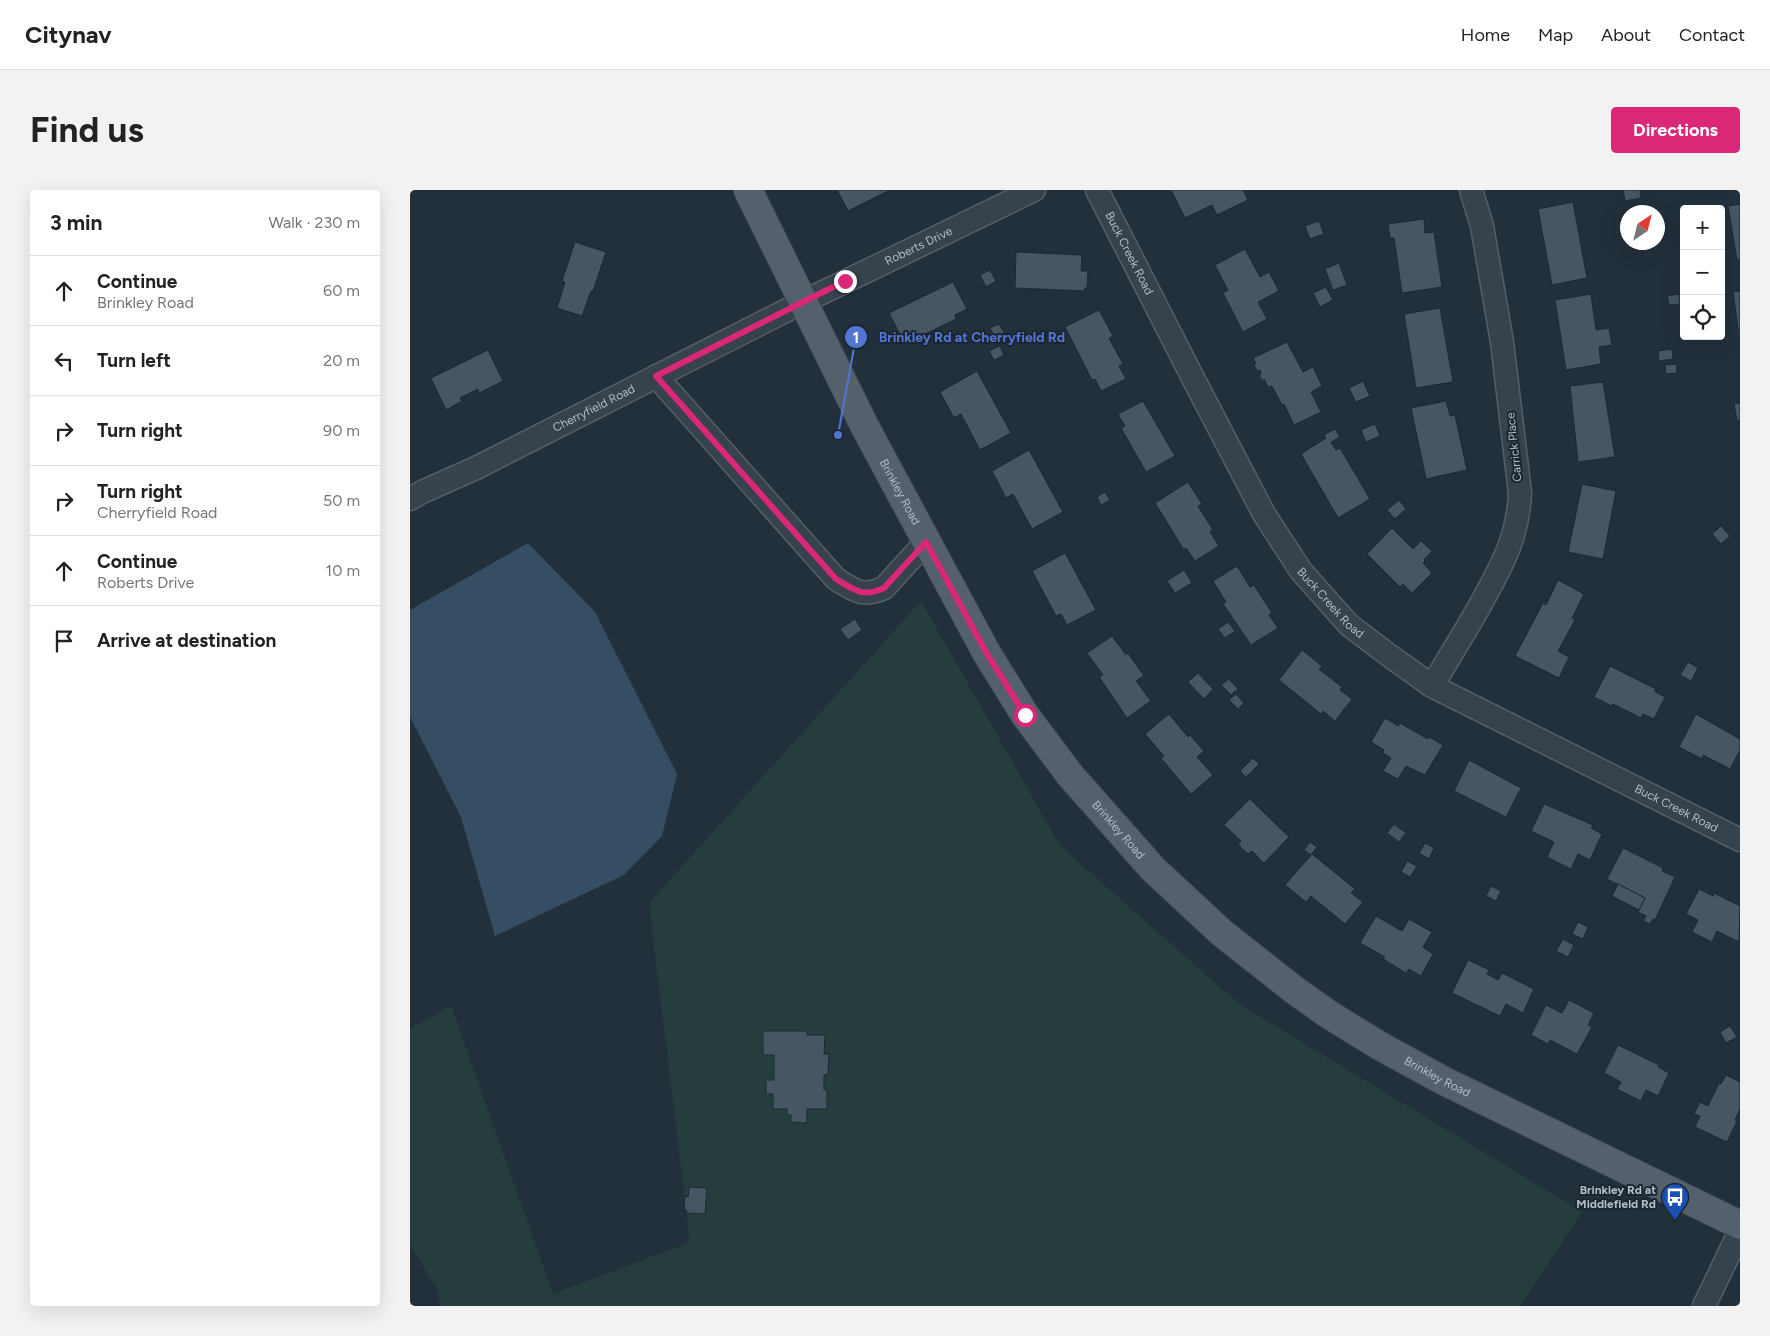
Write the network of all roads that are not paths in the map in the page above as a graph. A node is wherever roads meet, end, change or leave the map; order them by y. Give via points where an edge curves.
1 (748, 190) edge
2 (1034, 190) edge
3 (1097, 190) edge
4 (1471, 190) edge
5 (803, 302) junction
6 (656, 376) junction
7 (410, 499) edge
8 (926, 542) junction
9 (1432, 686) junction
10 (1740, 840) edge
11 (1740, 1224) edge
12 (1740, 1231) edge
13 (1704, 1306) edge

1 - 5 main road, Brinkley Road
2 - 5 street, Roberts Drive
3 - 9 street, Buck Creek Road via 1264,514 1302,571 1350,625
4 - 9 street, Carrick Place via 1482,226 1502,342 1520,494 1519,514 1506,559
5 - 6 street, Cherryfield Road
5 - 8 main road, Brinkley Road
6 - 7 street, Cherryfield Road
6 - 8 street via 836,579 866,594 875,592 884,588
8 - 11 main road, Brinkley Road via 986,652 1025,715 1070,775 1153,869 1222,933 1300,994 1380,1046 1444,1081
9 - 10 street, Buck Creek Road
12 - 13 street

